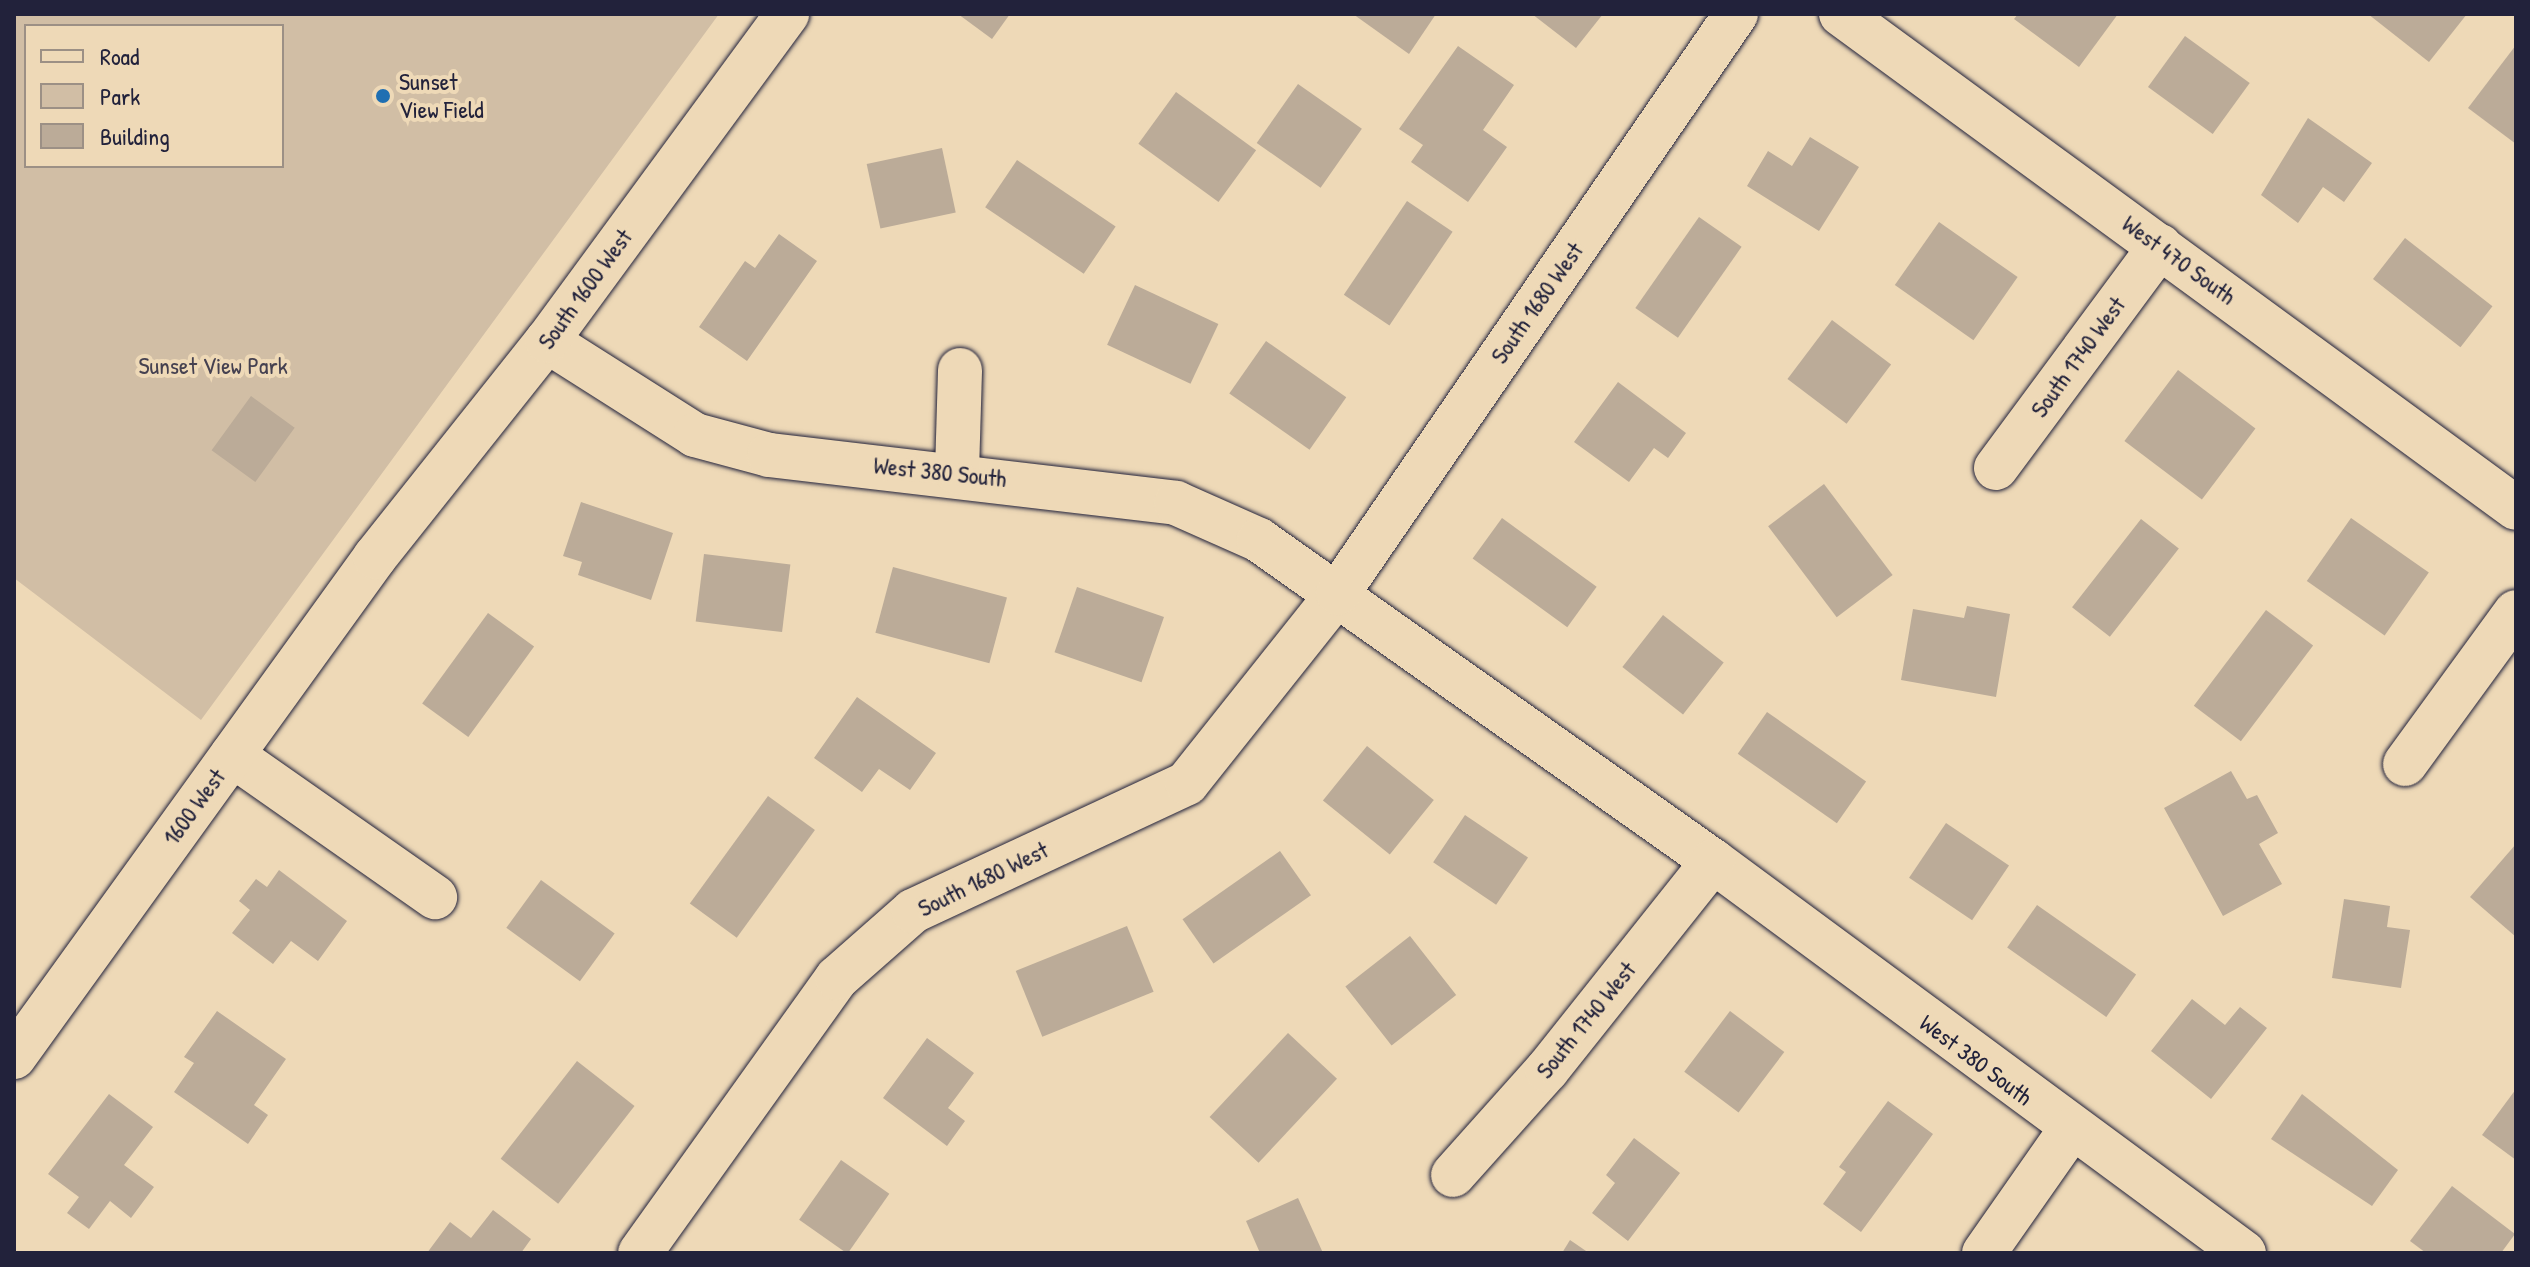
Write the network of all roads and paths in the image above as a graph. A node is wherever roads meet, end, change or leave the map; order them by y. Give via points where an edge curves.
1 (787, 14) edge
2 (1736, 14) edge
3 (1841, 14) edge
4 (2160, 246) junction
5 (547, 341) junction
6 (960, 370) dead end
7 (1996, 468) dead end
8 (957, 472) junction
9 (2516, 508) edge
10 (375, 557) joint
11 (1338, 593) junction
12 (2516, 612) edge
13 (232, 755) junction
14 (2405, 764) dead end
15 (1713, 861) junction
16 (435, 897) dead end
17 (14, 1057) edge
18 (2070, 1130) junction
19 (1453, 1175) dead end
20 (640, 1253) edge
21 (1984, 1253) edge
22 (2244, 1253) edge

1 - 5 street, South 1600 West
2 - 11 street, South 1680 West
3 - 4 street, West 470 South
4 - 7 street, South 1740 West
4 - 9 street, West 470 South
5 - 8 street, West 380 South via 695,435 769,455
5 - 10 street, South 1600 West
6 - 8 street
8 - 11 street, West 380 South via 1176,503 1259,540
10 - 13 street, 1600 West
11 - 15 street
11 - 20 street, South 1680 West via 1187,783 913,911 837,978
12 - 14 street
13 - 16 street
13 - 17 street, 1600 West
15 - 18 street, West 380 South
15 - 19 street, South 1740 West via 1547,1070
18 - 21 street
18 - 22 street, West 380 South

